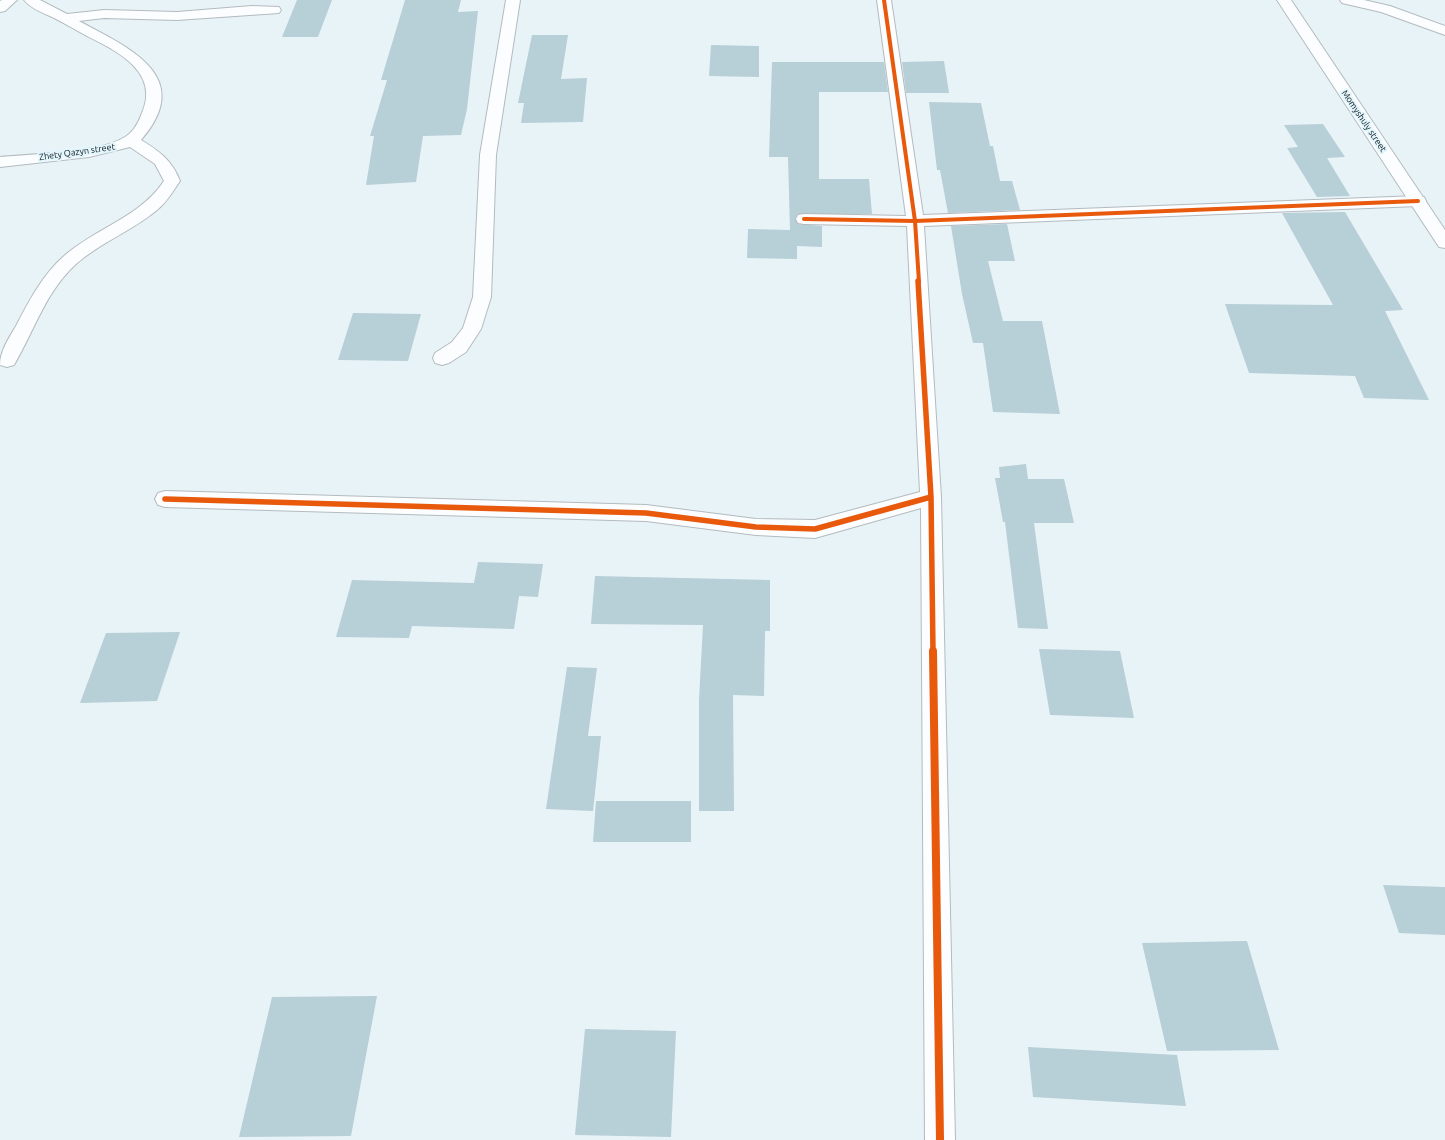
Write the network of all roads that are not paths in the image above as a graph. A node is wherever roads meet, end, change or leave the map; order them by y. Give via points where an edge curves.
1 (10, 0) edge
2 (31, 0) edge
3 (513, 0) edge
4 (884, 0) edge
5 (1284, 0) edge
6 (1347, 0) edge
7 (0, 8) edge
8 (274, 10) dead end
9 (65, 18) junction
10 (1445, 31) edge
11 (131, 141) junction
12 (0, 162) edge
13 (1418, 202) junction
14 (804, 219) dead end
15 (915, 221) junction
16 (1445, 243) edge
17 (442, 358) dead end
18 (7, 360) dead end
19 (930, 497) junction
20 (165, 499) dead end
21 (940, 1140) edge

1 - 7 street
2 - 9 street, Zhety Qazyn street via 38,6
3 - 17 street via 488,155 482,297 472,329 459,347
4 - 15 street
5 - 13 street, Momyshuly street
6 - 10 street via 1385,9
8 - 9 street via 177,16 104,14
9 - 11 street, Zhety Qazyn street via 122,49 144,67 154,87 154,103 142,128
11 - 12 street, Zhety Qazyn street via 120,146 92,151
11 - 18 street via 159,157 169,170 172,181 166,193 133,220 86,248 57,273
13 - 15 street
13 - 16 street, Momyshuly street
14 - 15 street
15 - 19 street
19 - 20 street via 814,529 756,527 646,513
19 - 21 street

